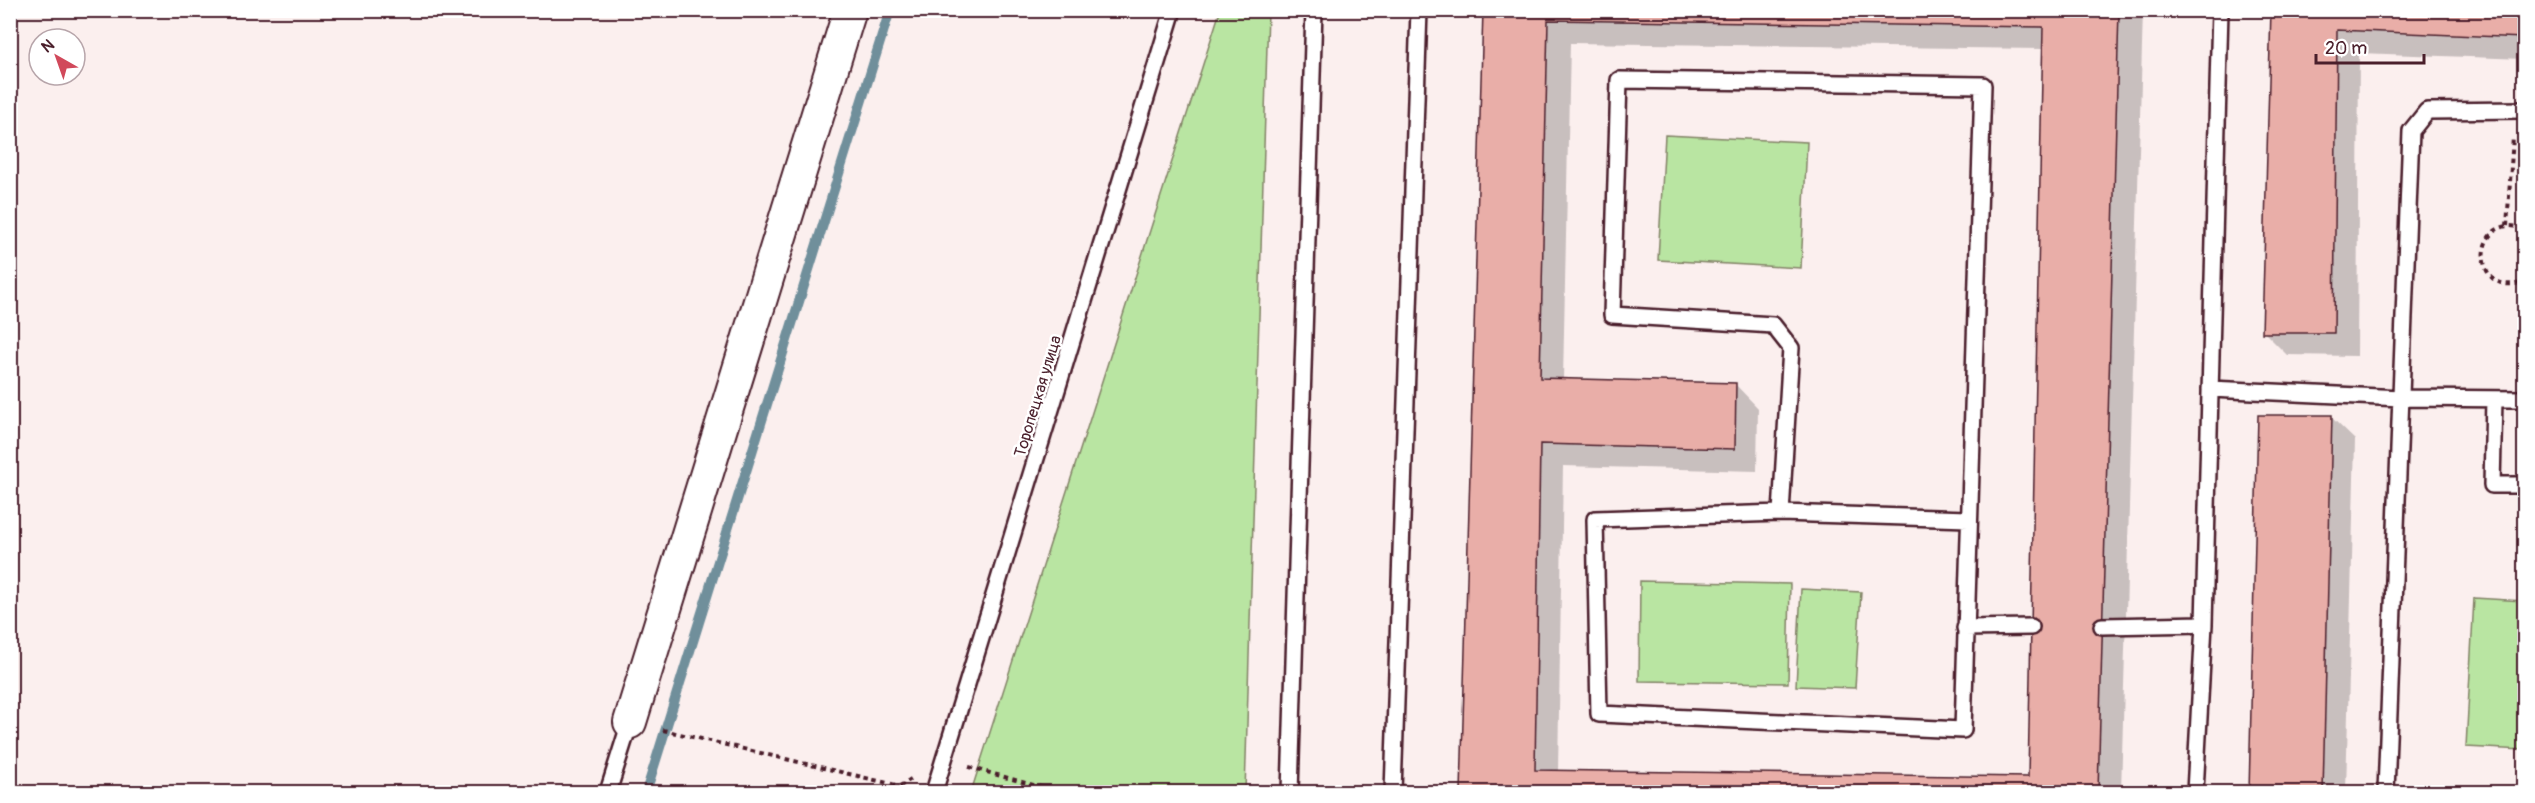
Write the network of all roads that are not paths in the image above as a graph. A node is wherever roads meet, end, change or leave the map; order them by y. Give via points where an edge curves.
1 (850, 10) edge
2 (1173, 10) edge
3 (1314, 10) edge
4 (1419, 10) edge
5 (2220, 10) edge
6 (2520, 110) edge
7 (2210, 388) junction
8 (2401, 398) junction
9 (2494, 399) junction
10 (2524, 399) edge
11 (2524, 485) edge
12 (1781, 513) junction
13 (1968, 519) junction
14 (2204, 624) junction
15 (2103, 626) dead end
16 (1965, 627) junction
17 (2031, 627) dead end
18 (630, 722) joint
19 (608, 792) edge
20 (934, 792) edge
21 (1290, 792) edge
22 (1393, 792) edge
23 (2195, 792) edge
24 (2386, 792) edge

1 - 18 street
2 - 20 lane, Торопецкая улица
3 - 21 lane
4 - 22 lane
5 - 7 lane
6 - 8 lane via 2427,111 2411,131
7 - 8 lane
7 - 14 lane
8 - 9 lane
8 - 24 lane
9 - 10 lane
9 - 11 lane via 2492,485
12 - 13 lane
12 - 13 lane via 1791,348 1773,325 1612,315 1619,80 1983,85
12 - 16 lane via 1595,519 1599,714 1963,730
13 - 16 lane
14 - 15 lane
14 - 23 lane
16 - 17 lane
18 - 19 lane

